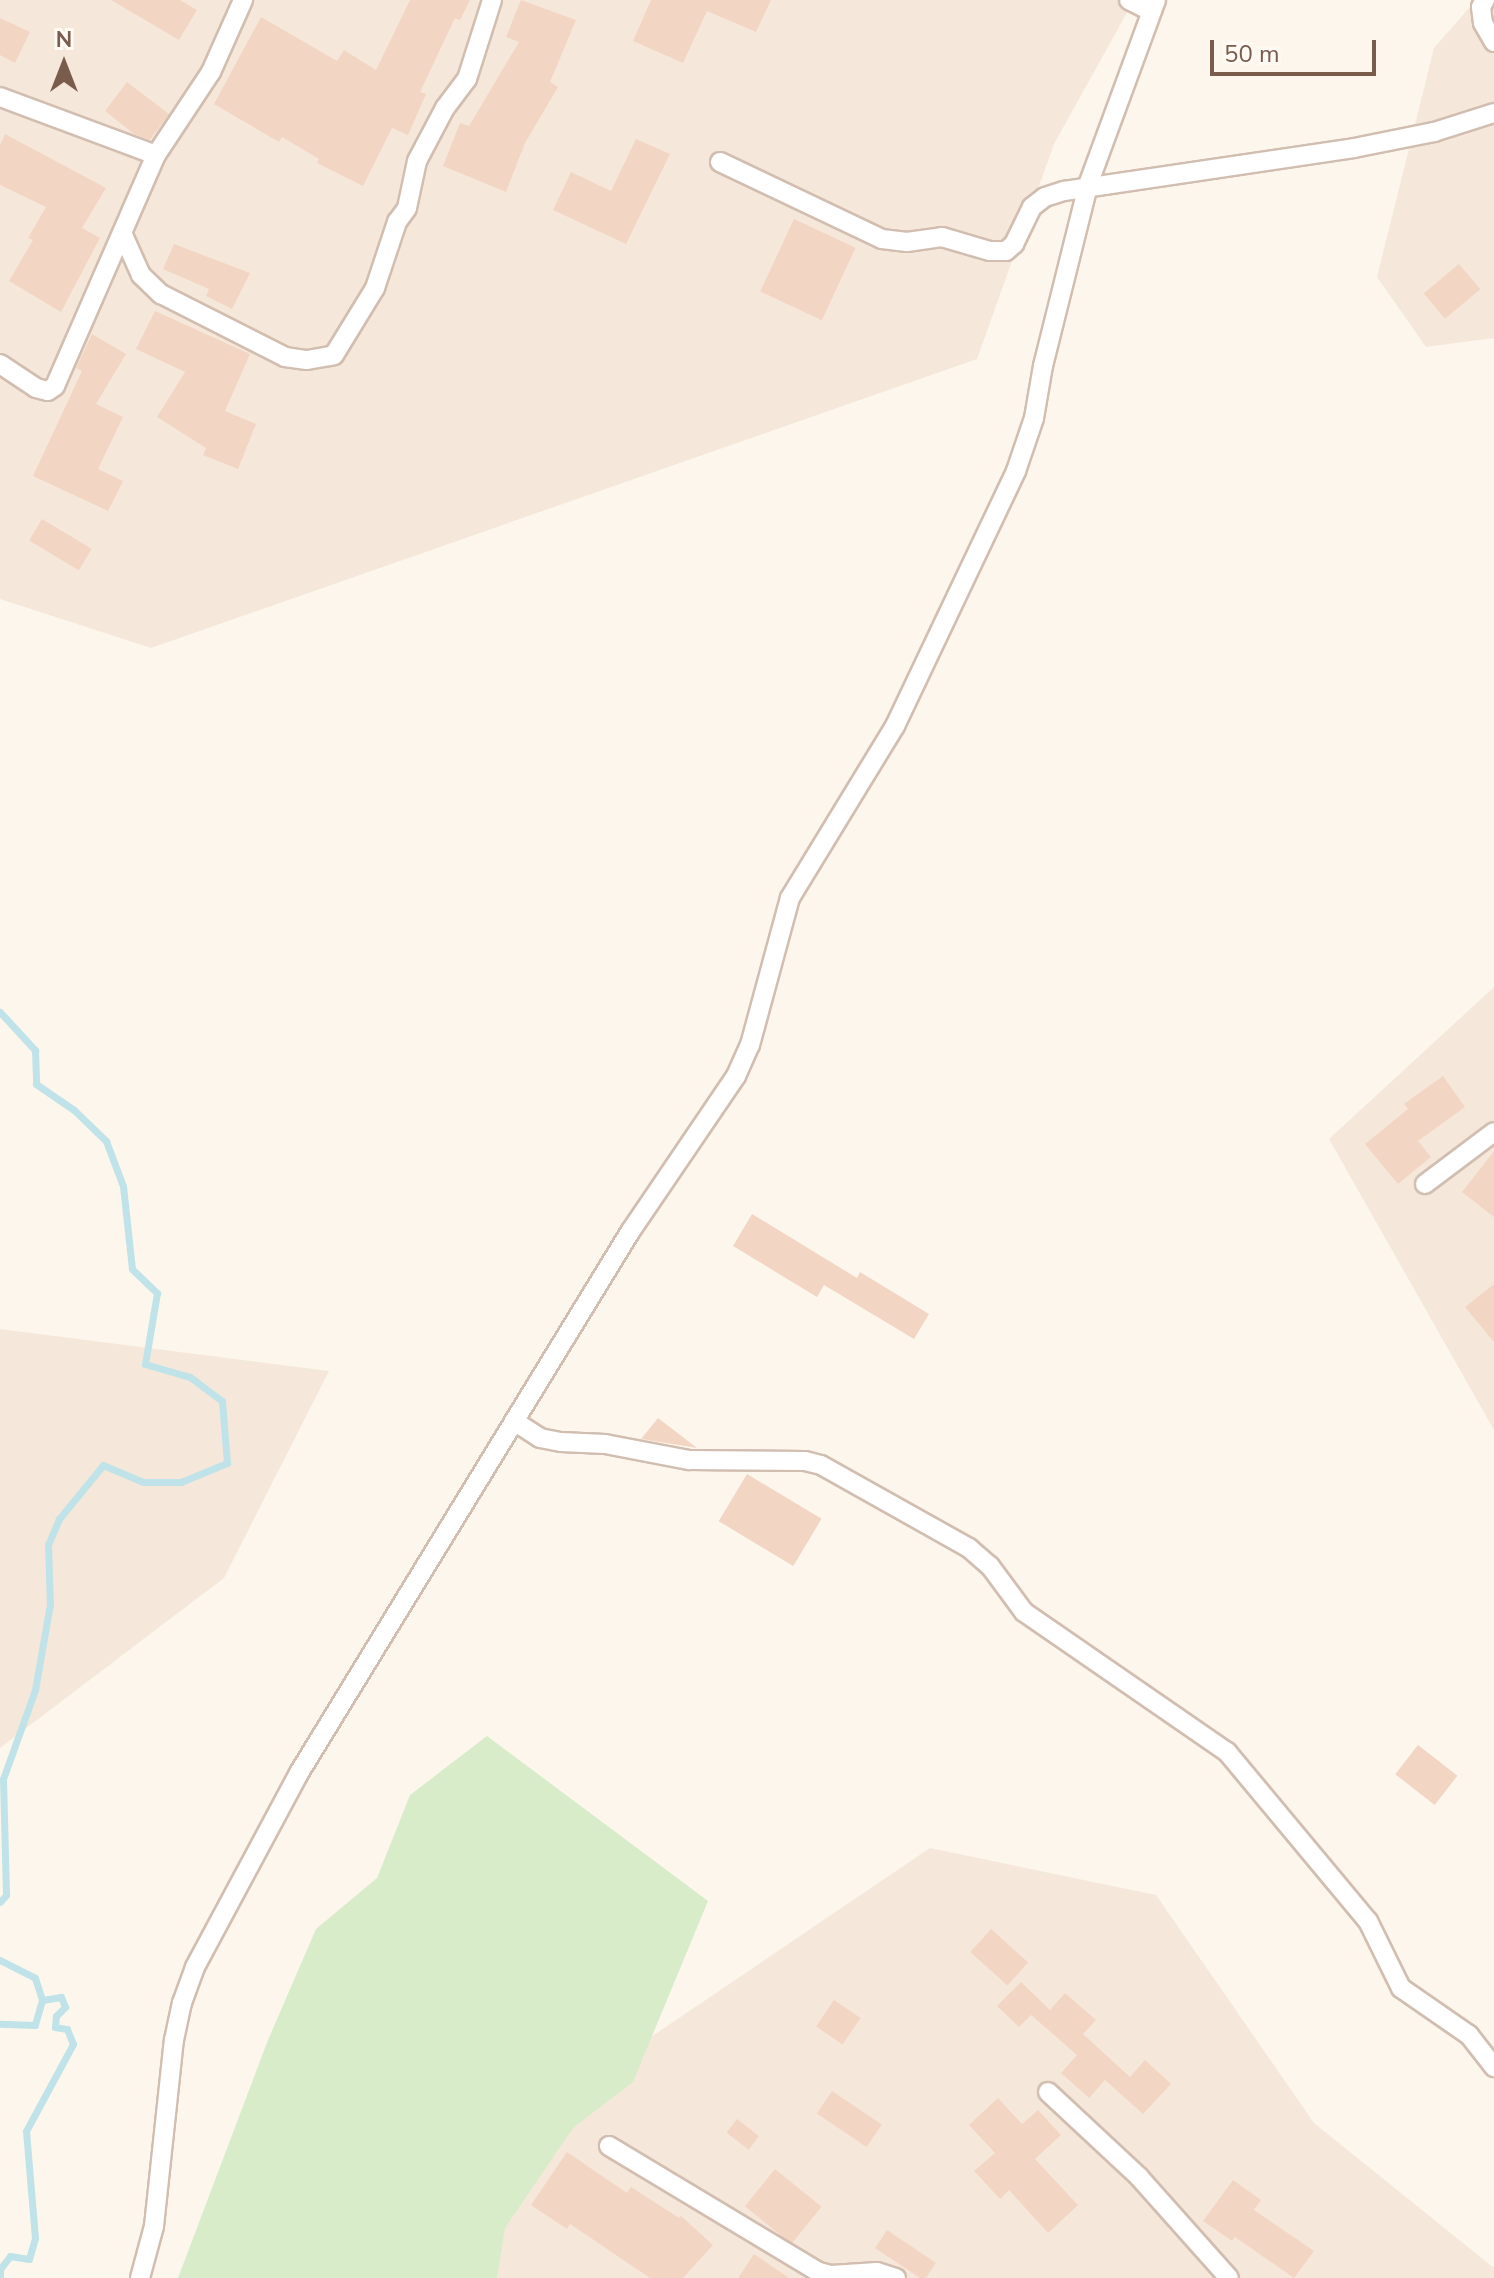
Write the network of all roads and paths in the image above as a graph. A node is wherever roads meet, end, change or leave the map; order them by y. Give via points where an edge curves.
1 (243, 0) edge
2 (492, 0) edge
3 (1129, 0) edge
4 (1485, 0) edge
5 (1153, 5) edge
6 (1494, 42) edge
7 (0, 97) edge
8 (1494, 113) edge
9 (156, 155) junction
10 (720, 162) dead end
11 (1088, 185) junction
12 (123, 235) junction
13 (0, 364) edge
14 (1494, 1132) edge
15 (1425, 1184) dead end
16 (514, 1421) junction
17 (1494, 2067) edge
18 (1048, 2092) dead end
19 (609, 2146) dead end
20 (140, 2278) edge
21 (896, 2278) edge
22 (1229, 2278) edge

1 - 9 street via 211,72
2 - 12 street via 467,79 417,161 407,208 397,222 375,288 334,355 285,357 161,294 141,275
3 - 5 street
4 - 6 street via 1483,23
5 - 11 street
7 - 9 street
8 - 11 street via 1354,148
9 - 12 street
10 - 11 street via 882,239 942,237 990,251 1006,251 1014,244 1032,207 1045,197
11 - 16 street via 1034,418 1016,471 884,747 790,898 750,1045 736,1076 630,1232
12 - 13 street via 55,386 48,391 36,388
14 - 15 street
16 - 17 street via 540,1438 689,1460 821,1465 969,1548 990,1566 1024,1612 1227,1752 1368,1921 1401,1988 1469,2035
16 - 20 street via 299,1773 195,1967 174,2040 154,2226
18 - 22 street via 1139,2177
19 - 21 street via 819,2272 877,2272

